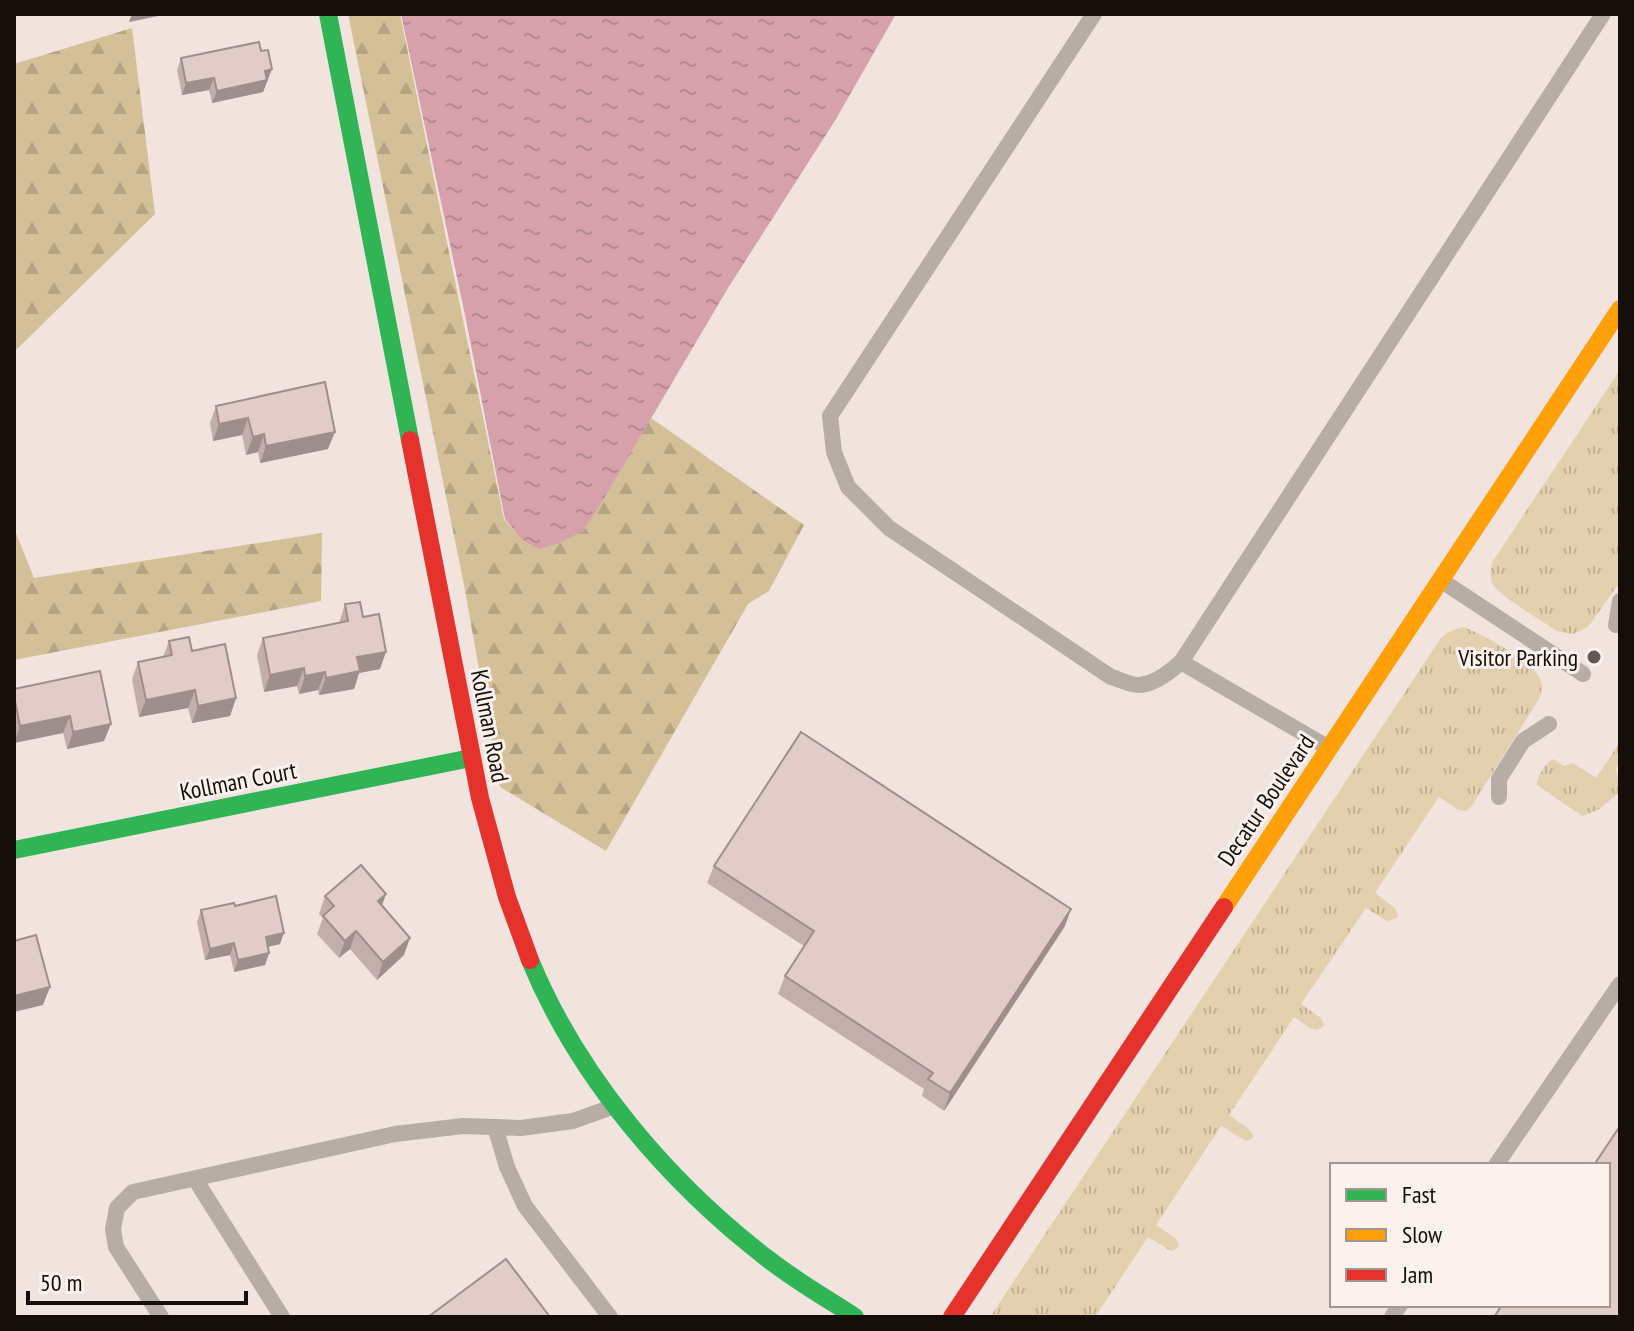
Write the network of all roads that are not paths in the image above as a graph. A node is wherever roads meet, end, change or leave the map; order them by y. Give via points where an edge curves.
1 (328, 14) edge
2 (1094, 14) edge
3 (1603, 14) edge
4 (1620, 309) edge
5 (1440, 580) junction
6 (1620, 601) edge
7 (1620, 622) edge
8 (1181, 662) junction
9 (1583, 674) dead end
10 (1549, 724) dead end
11 (1329, 748) junction
12 (471, 758) junction
13 (1499, 797) dead end
14 (14, 850) edge
15 (1620, 984) edge
16 (616, 1105) junction
17 (495, 1127) junction
18 (1497, 1163) edge
19 (195, 1179) junction
20 (161, 1317) edge
21 (282, 1317) edge
22 (610, 1317) edge
23 (855, 1317) edge
24 (952, 1317) edge

1 - 12 street, Kollman Road
2 - 8 lane via 830,416 834,452 848,487 889,528 1111,677 1138,685 1166,675
3 - 8 lane
4 - 5 street, Decatur Boulevard
5 - 9 lane
5 - 11 street, Decatur Boulevard
6 - 7 lane via 1616,625
8 - 11 lane
10 - 13 lane via 1523,741 1499,779
11 - 24 street, Decatur Boulevard
12 - 14 street, Kollman Court
12 - 16 street, Kollman Road via 497,868 533,965 575,1046
15 - 18 lane
16 - 17 lane via 573,1121
16 - 23 street, Kollman Road via 676,1177 725,1223 769,1260
17 - 19 lane via 395,1134
17 - 22 lane via 525,1206
19 - 20 lane via 133,1192 117,1208 116,1247
19 - 21 lane

